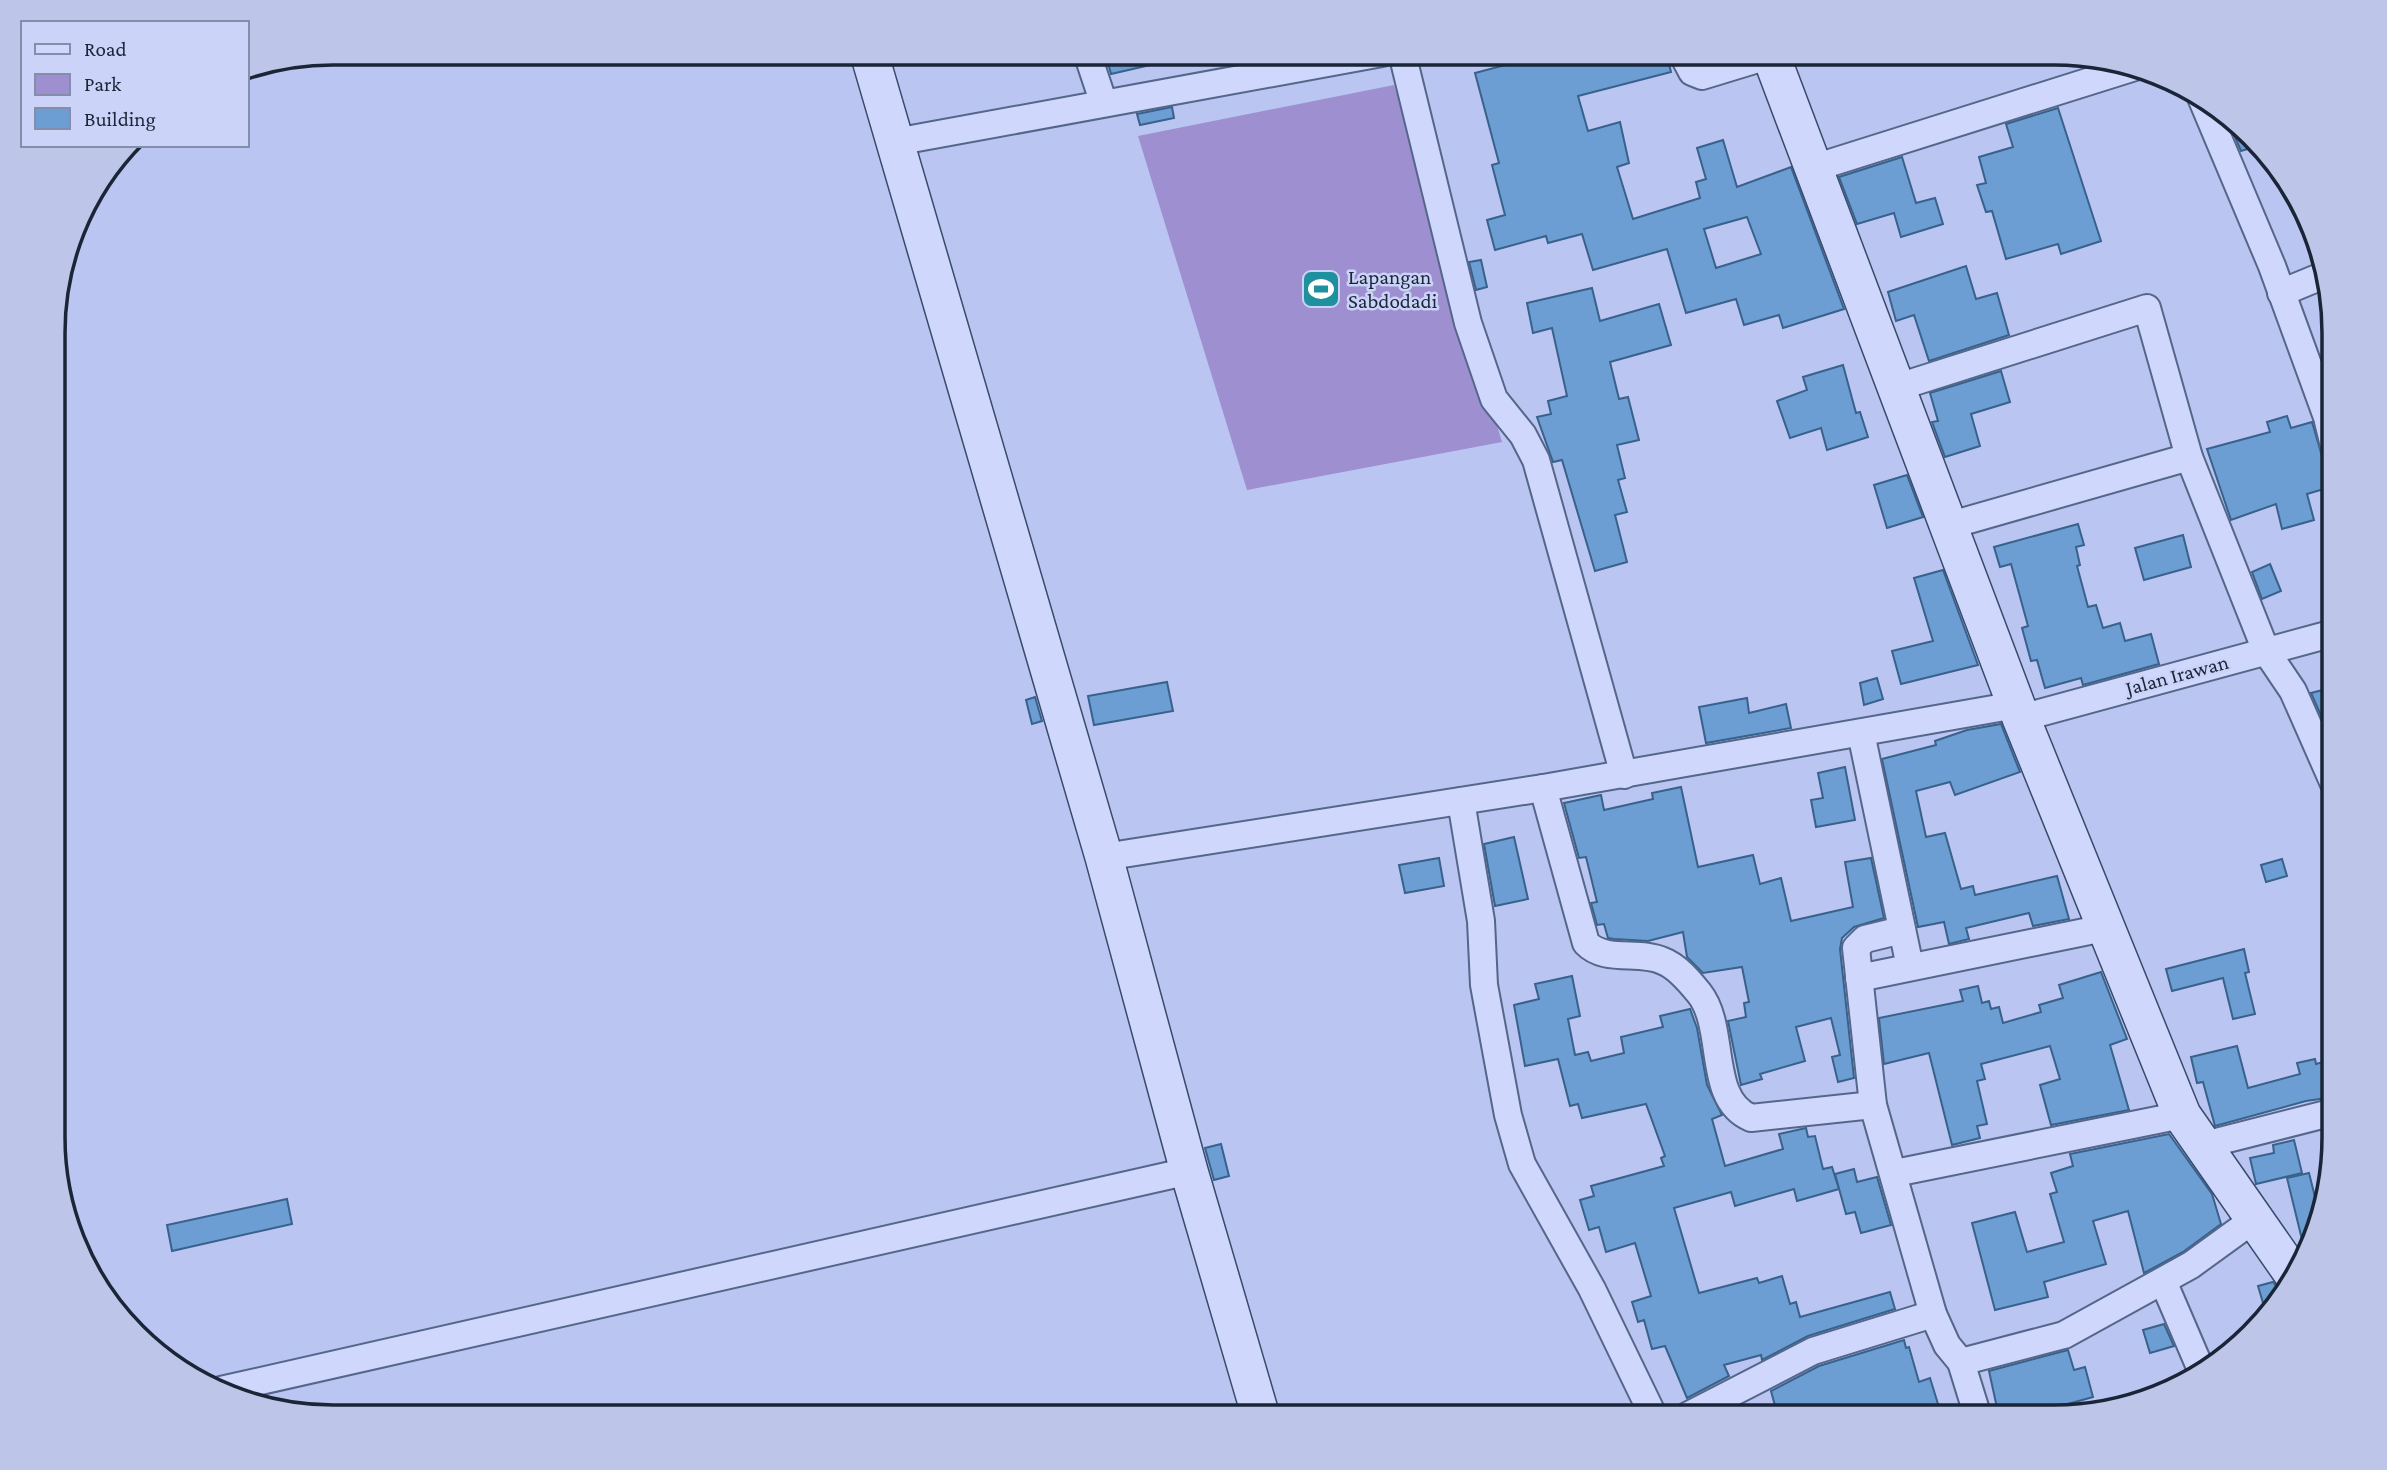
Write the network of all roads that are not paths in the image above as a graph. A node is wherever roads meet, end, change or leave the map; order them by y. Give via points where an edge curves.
1 (873, 65) edge
2 (1091, 65) edge
3 (1308, 65) edge
4 (1405, 65) edge
5 (1688, 65) edge
6 (1736, 65) edge
7 (1775, 65) edge
8 (2117, 73) edge
9 (1103, 102) junction
10 (2208, 114) edge
11 (895, 142) junction
12 (1814, 168) junction
13 (2316, 278) edge
14 (2280, 293) junction
15 (1895, 388) junction
16 (2322, 404) edge
17 (2189, 457) junction
18 (1951, 525) junction
19 (2322, 636) edge
20 (2266, 651) junction
21 (2019, 711) junction
22 (1861, 733) junction
23 (2322, 757) edge
24 (1624, 775) junction
25 (1543, 789) junction
26 (1461, 801) junction
27 (1104, 857) junction
28 (2104, 928) junction
29 (1902, 930) junction
30 (1910, 967) junction
31 (1859, 978) junction
32 (1873, 1105) junction
33 (2182, 1115) junction
34 (2322, 1115) edge
35 (2204, 1145) junction
36 (1189, 1171) junction
37 (1895, 1173) junction
38 (2253, 1220) junction
39 (2288, 1268) edge
40 (2163, 1281) junction
41 (1933, 1314) junction
42 (1961, 1362) junction
43 (2198, 1363) edge
44 (235, 1387) edge
45 (1257, 1405) edge
46 (1648, 1405) edge
47 (1708, 1405) edge
48 (1974, 1405) edge

1 - 11 street
2 - 9 street
3 - 9 street
4 - 24 street via 1468,323 1494,399 1536,460
5 - 6 street via 1702,76
7 - 12 street
8 - 12 street
9 - 11 street
10 - 14 street via 2250,208
11 - 27 street
12 - 15 street
13 - 14 street
14 - 16 street
15 - 17 street via 2147,307
15 - 18 street
17 - 18 street
17 - 20 street
18 - 21 street
19 - 20 street, Jalan Irawan
20 - 21 street, Jalan Irawan
20 - 23 street via 2293,691
21 - 22 street, Jalan Irawan
21 - 28 street
22 - 24 street, Jalan Irawan
22 - 29 street
24 - 25 street, Jalan Irawan
25 - 26 street, Jalan Irawan
25 - 32 street via 1586,943 1603,953 1664,961 1701,995 1727,1095 1738,1113 1751,1118
26 - 27 street, Jalan Irawan
26 - 46 street via 1481,921 1484,985 1508,1115 1522,1164 1592,1289
27 - 36 street
28 - 30 street
28 - 33 street
29 - 30 street
29 - 31 street via 1859,943
30 - 31 street
31 - 32 street
32 - 37 street
33 - 35 street
33 - 37 street
34 - 35 street
35 - 38 street
36 - 44 street
36 - 45 street
37 - 41 street
38 - 39 street
38 - 40 street
40 - 42 street via 2064,1335
40 - 43 street
41 - 42 street via 1947,1345
41 - 47 street via 1813,1351
42 - 48 street

